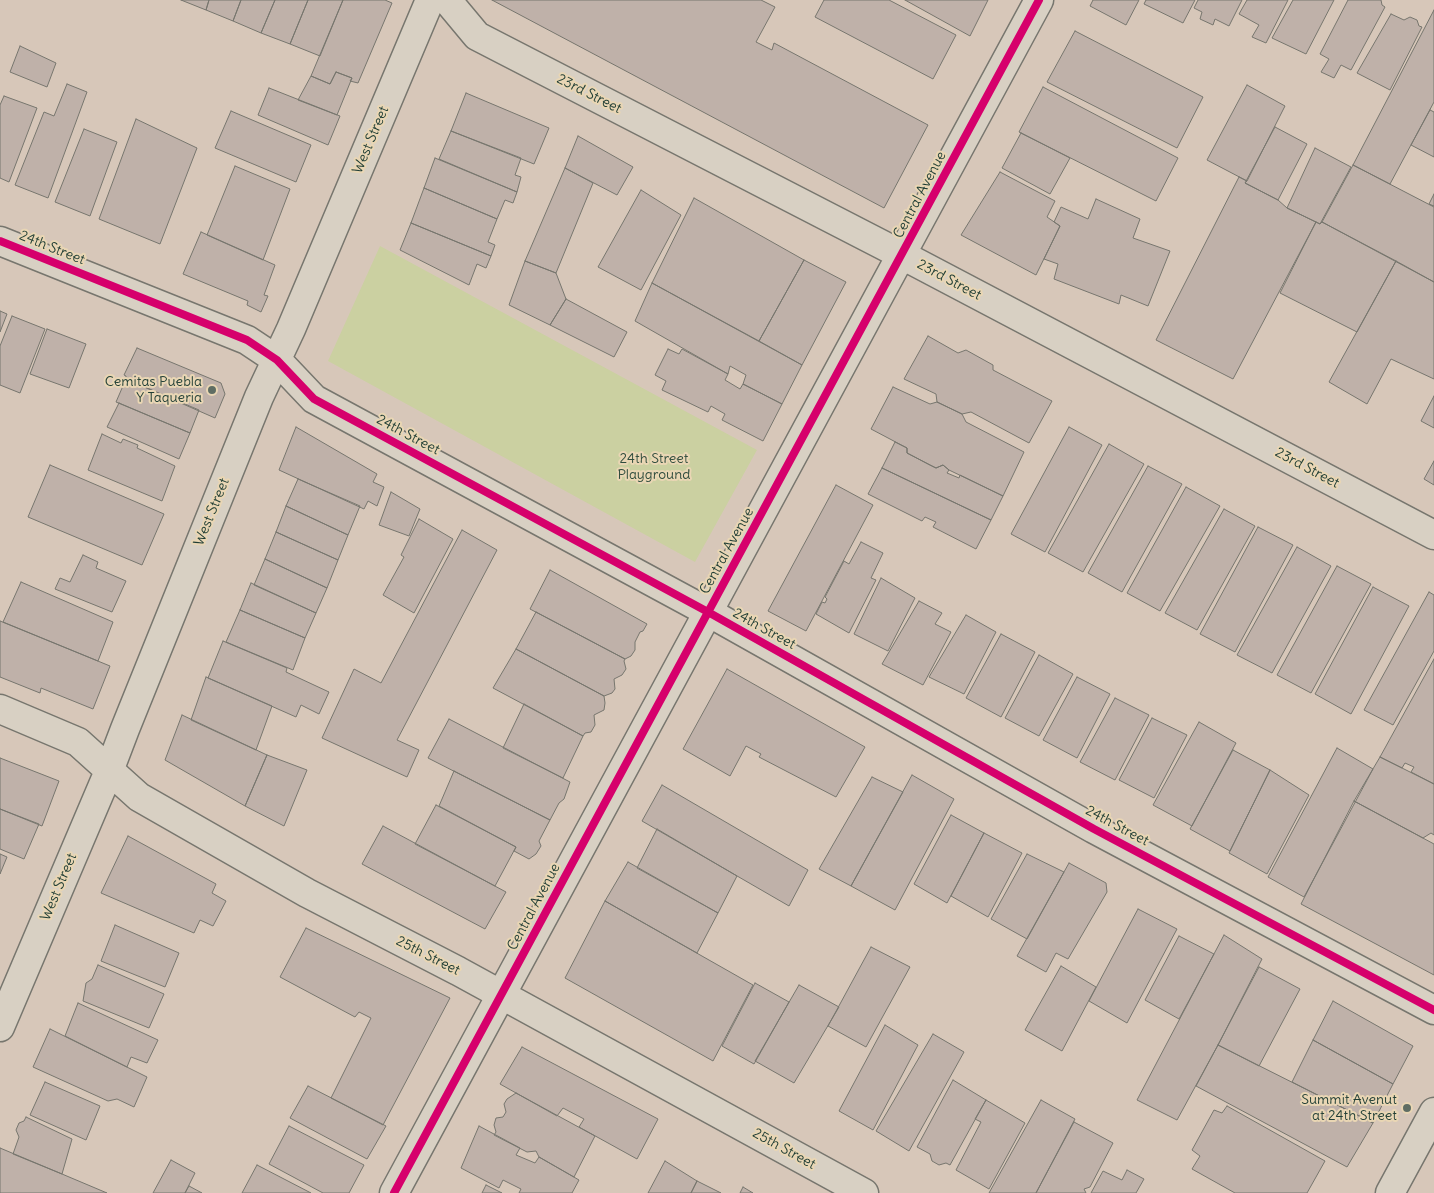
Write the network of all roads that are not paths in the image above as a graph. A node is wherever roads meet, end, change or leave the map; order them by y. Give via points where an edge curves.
1 (430, 0) edge
2 (447, 0) edge
3 (1039, 0) edge
4 (0, 240) edge
5 (902, 255) junction
6 (277, 360) junction
7 (1434, 535) edge
8 (708, 612) junction
9 (0, 709) edge
10 (109, 771) junction
11 (502, 995) junction
12 (1434, 1010) edge
13 (0, 1027) edge
14 (1434, 1112) edge
15 (394, 1193) edge
16 (864, 1193) edge
17 (1390, 1193) edge

1 - 6 street, West Street
2 - 5 street, 23rd Street via 477,36
3 - 5 street, Central Avenue
4 - 6 street, 24th Street via 247,340
5 - 7 street, 23rd Street
5 - 8 street, Central Avenue
6 - 8 street, 24th Street via 314,399
6 - 10 street, West Street via 259,397
8 - 11 street, Central Avenue
8 - 12 street, 24th Street via 1094,828
9 - 10 street, 25th Street via 78,742
10 - 11 street, 25th Street via 139,797 307,893
10 - 13 street, West Street
11 - 15 street, Central Avenue
11 - 16 street, 25th Street
14 - 17 street

